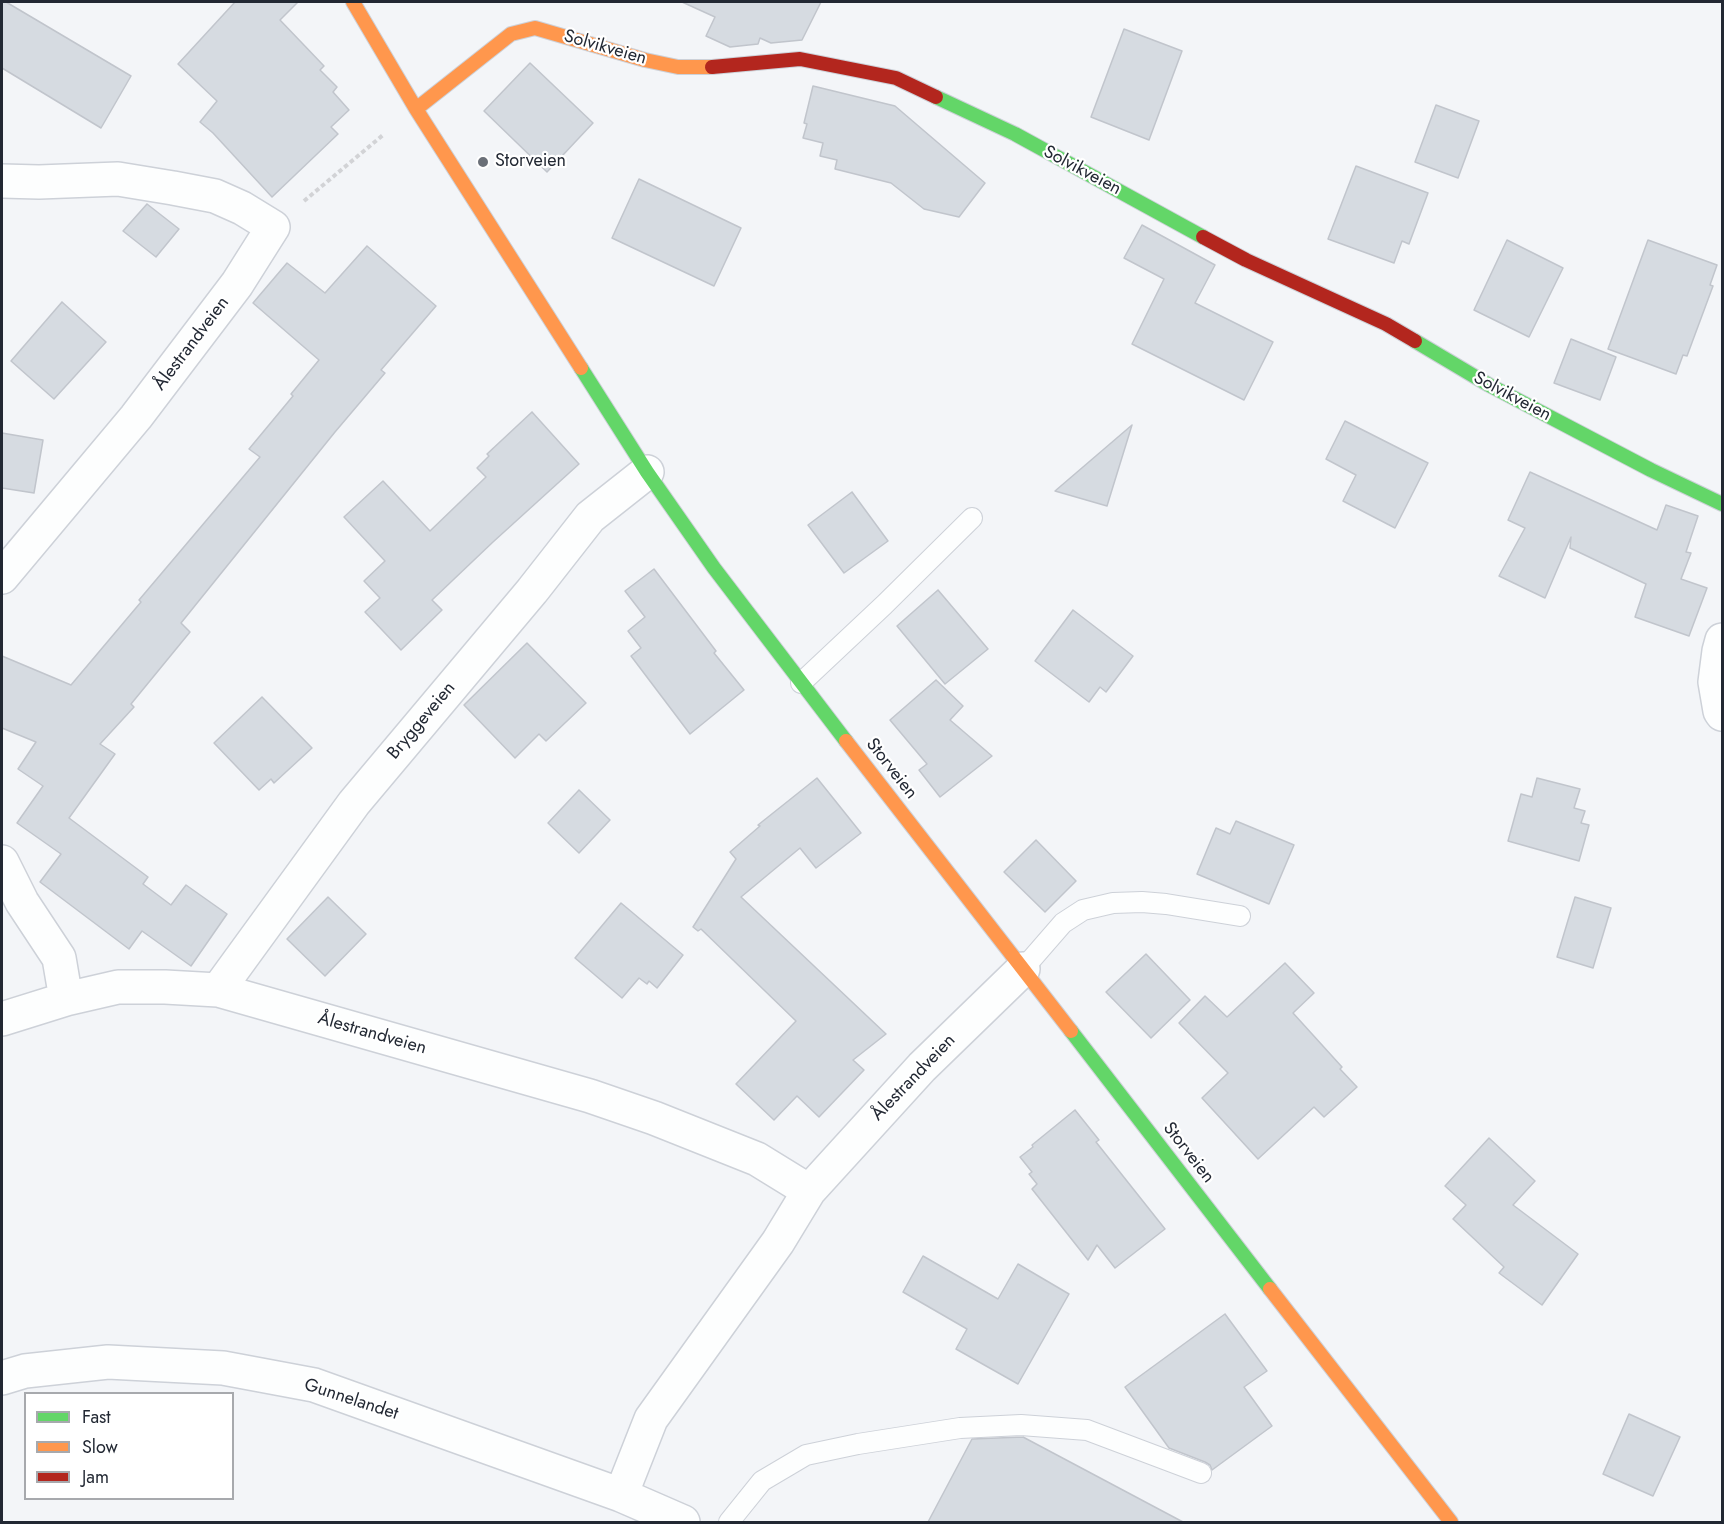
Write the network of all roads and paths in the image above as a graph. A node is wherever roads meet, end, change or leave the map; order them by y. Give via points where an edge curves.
1 (353, 2) edge
2 (416, 109) junction
3 (386, 132) dead end
4 (2, 181) edge
5 (273, 226) junction
6 (647, 472) junction
7 (1722, 504) edge
8 (972, 518) dead end
9 (2, 577) edge
10 (1722, 640) edge
11 (801, 682) junction
12 (1722, 714) edge
13 (2, 862) edge
14 (1240, 916) dead end
15 (1023, 969) junction
16 (218, 990) junction
17 (66, 999) junction
18 (2, 1019) edge
19 (810, 1191) junction
20 (2, 1377) edge
21 (1201, 1473) dead end
22 (621, 1495) junction
23 (683, 1522) edge
24 (729, 1522) edge
25 (1451, 1522) edge

1 - 2 main road, Storveien
2 - 6 main road, Storveien
2 - 7 main road, Solvikveien via 511,34 534,28 678,66 719,67 800,59 896,78 1015,135 1246,260 1386,324 1489,385
3 - 5 path
4 - 5 street via 118,179 173,188 215,196
5 - 9 street, Ålestrandveien via 237,284 136,417
6 - 11 main road, Storveien
6 - 16 street, Bryggeveien via 590,517 354,802
8 - 11 lane
10 - 12 street via 1715,682
11 - 15 main road, Storveien
13 - 17 street via 22,902 59,958
14 - 15 lane via 1142,902 1083,910 1063,923
15 - 19 street, Ålestrandveien via 922,1067
15 - 25 main road, Storveien
16 - 17 street, Ålestrandveien via 118,987
16 - 19 street, Ålestrandveien via 601,1099 757,1159
17 - 18 street, Ålestrandveien
19 - 22 street, Ålestrandveien via 651,1419
20 - 22 street, Gunnelandet via 108,1362 223,1368 314,1385
21 - 24 lane via 1087,1430 1021,1425 960,1428 806,1455 762,1481
22 - 23 street, Gunnelandet

